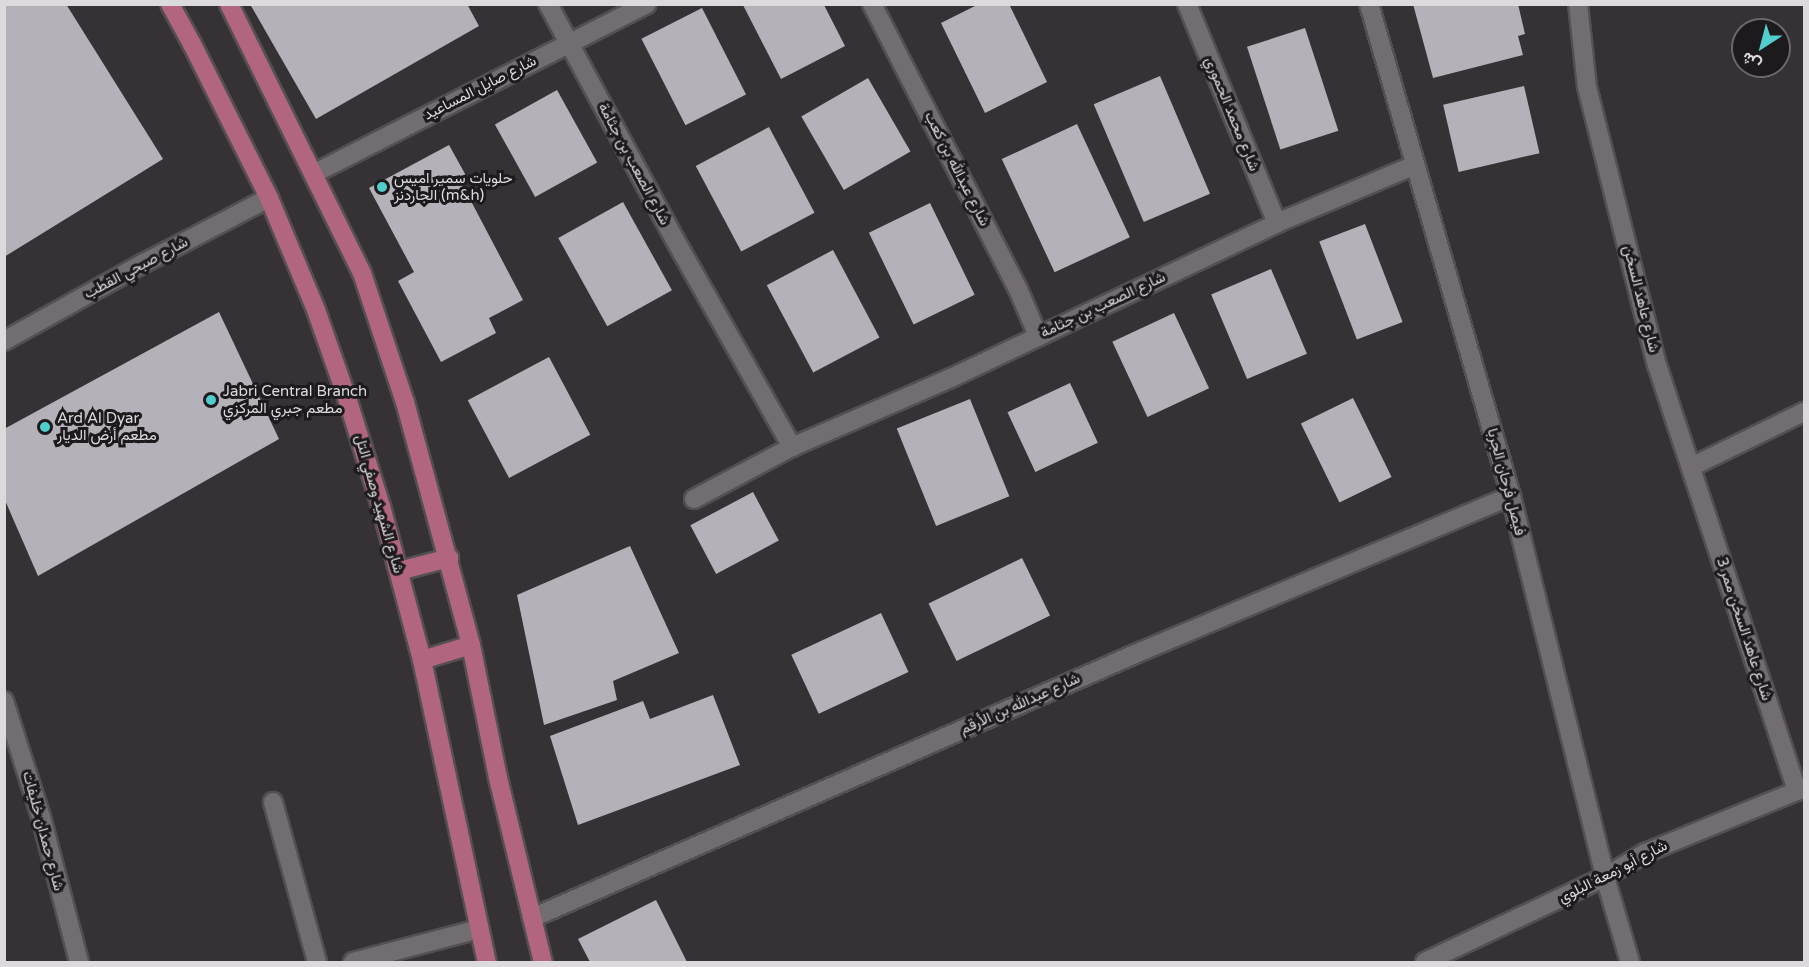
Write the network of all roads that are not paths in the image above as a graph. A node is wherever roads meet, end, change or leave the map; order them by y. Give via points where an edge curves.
1 (170, 4) edge
2 (229, 4) edge
3 (548, 4) edge
4 (646, 4) edge
5 (872, 4) edge
6 (1186, 4) edge
7 (1369, 4) edge
8 (1578, 4) edge
9 (568, 43) junction
10 (1415, 165) junction
11 (315, 173) junction
12 (269, 198) junction
13 (1277, 223) junction
14 (1038, 336) junction
15 (4, 341) edge
16 (1804, 412) edge
17 (792, 447) junction
18 (1691, 467) junction
19 (1510, 496) junction
20 (694, 499) dead end
21 (449, 558) junction
22 (399, 571) junction
23 (471, 645) junction
24 (422, 660) junction
25 (4, 701) edge
26 (1801, 789) edge
27 (273, 802) dead end
28 (1605, 878) junction
29 (532, 918) junction
30 (479, 929) junction
31 (79, 963) edge
32 (317, 963) edge
33 (353, 963) edge
34 (487, 963) edge
35 (543, 963) edge
36 (1425, 963) edge
37 (1630, 963) edge

1 - 12 main road, شارع الشهيد وصفي التل
2 - 11 main road
3 - 9 street, شارع الصعب بن جثامة
4 - 9 street, شارع صايل المساعيد
5 - 14 street, شارع عبدالله بن كعب via 1008,269
6 - 13 street, شارع محمد الحموري
7 - 10 street, فيصل فرحان الجربا
8 - 18 street, شارع عاهد السخن via 1587,87 1658,366
9 - 11 street, شارع صايل المساعيد
9 - 17 street, شارع الصعب بن جثامة
10 - 13 street, شارع الصعب بن جثامة
10 - 19 street, فيصل فرحان الجربا
11 - 21 main road via 362,273 405,402
12 - 15 street, شارع صبحي القطب
12 - 22 main road, شارع الشهيد وصفي التل via 316,310
13 - 14 street, شارع الصعب بن جثامة
14 - 17 street, شارع الصعب بن جثامة
16 - 18 street
17 - 20 street, شارع الصعب بن جثامة
18 - 26 street, شارع عاهد السخن ممر 3
19 - 28 street, فيصل فرحان الجربا
19 - 29 street, شارع عبدالله بن الأرقم via 1135,654
21 - 22 main road
21 - 23 main road
22 - 24 main road, شارع الشهيد وصفي التل
23 - 24 main road
23 - 29 main road
24 - 30 main road, شارع الشهيد وصفي التل
25 - 31 street, شارع حمدان خليفات via 41,817
26 - 28 street, شارع أبو زمعة البلوي via 1645,853
27 - 32 street
28 - 36 street, شارع أبو زمعة البلوي
28 - 37 street, فيصل فرحان الجربا
29 - 35 main road
30 - 33 street
30 - 34 main road, شارع الشهيد وصفي التل

